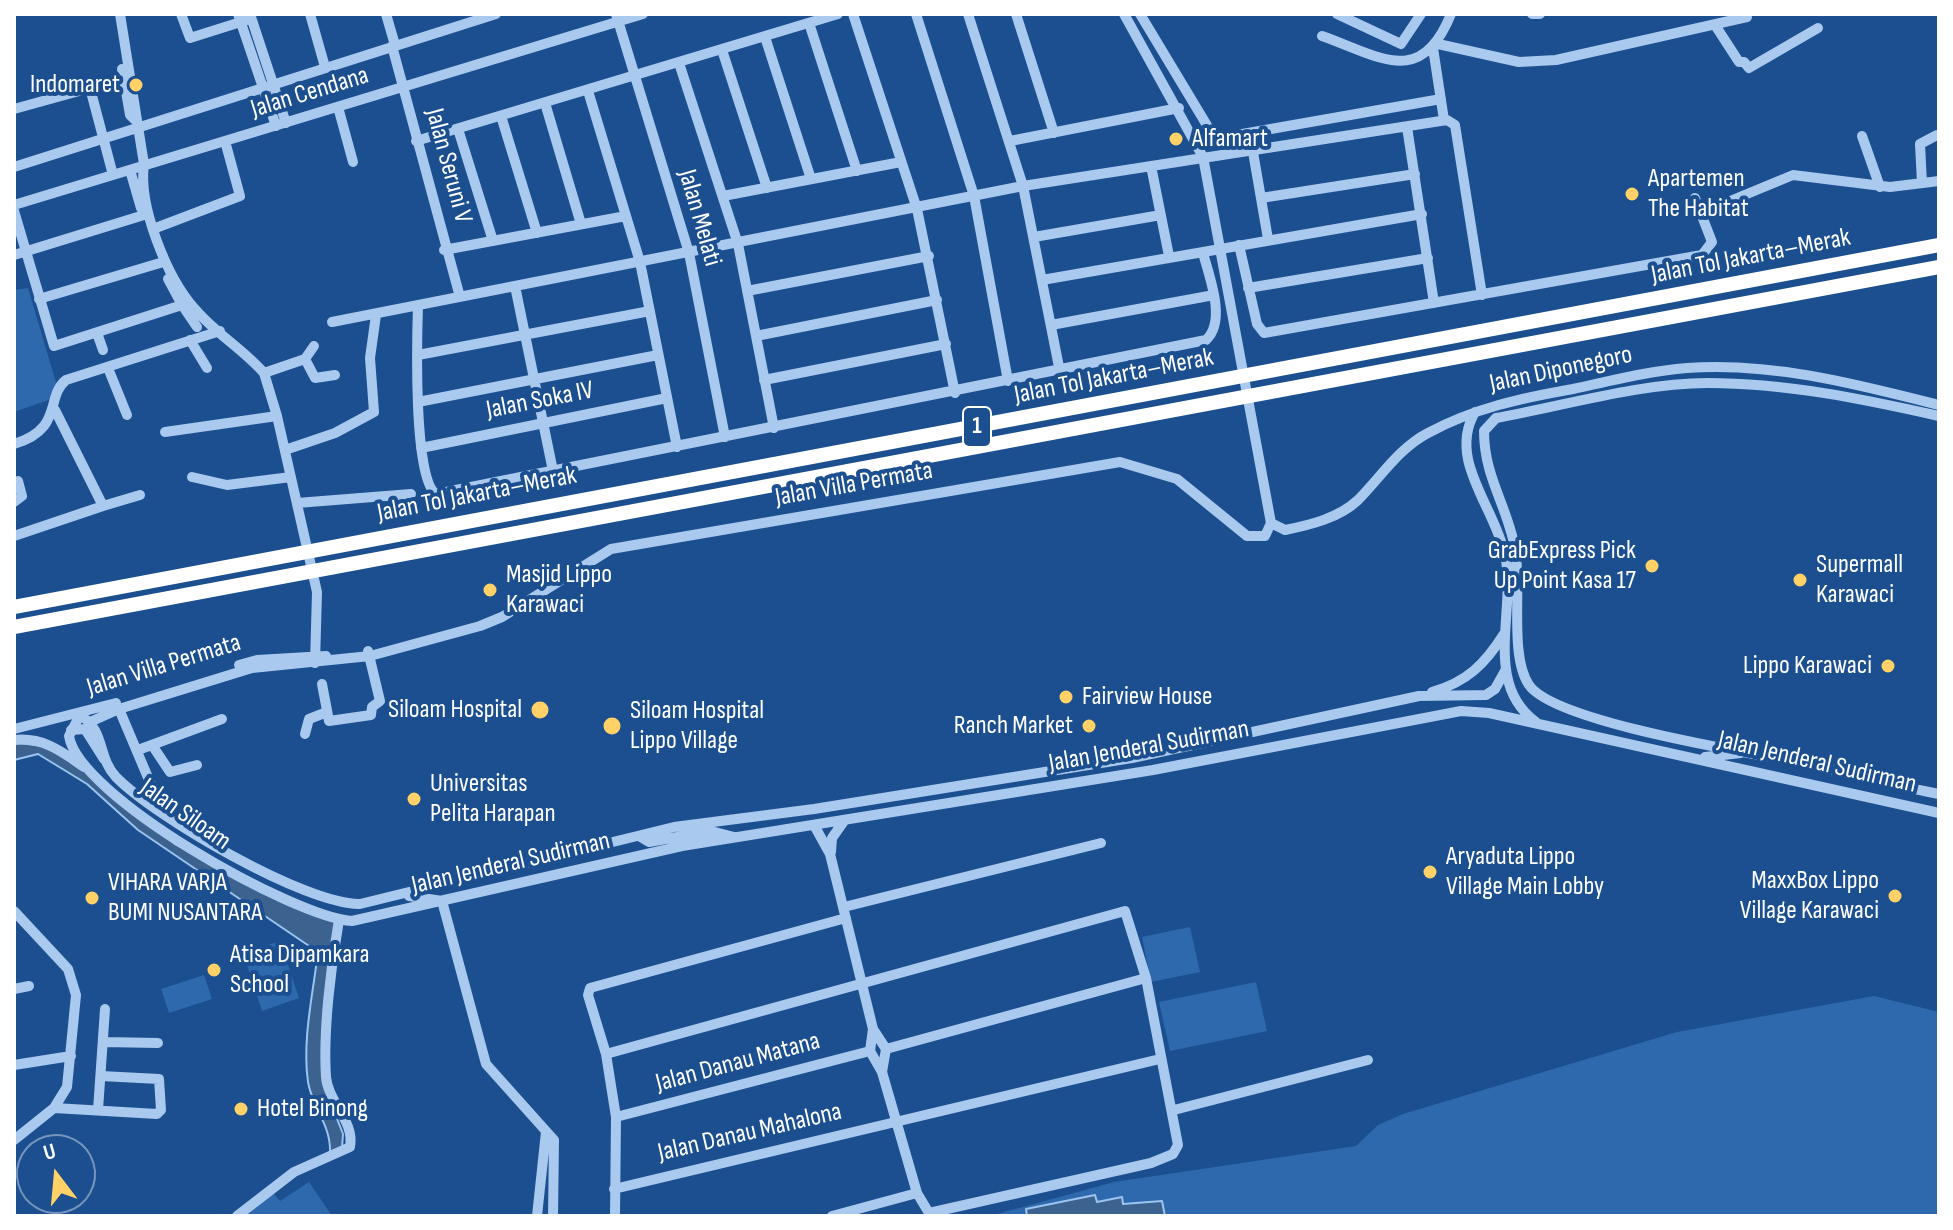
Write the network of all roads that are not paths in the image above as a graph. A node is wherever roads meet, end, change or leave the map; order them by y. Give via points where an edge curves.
1 (118, 14) edge
2 (181, 14) edge
3 (310, 14) edge
4 (386, 14) edge
5 (496, 14) edge
6 (643, 14) edge
7 (838, 14) edge
8 (853, 14) edge
9 (916, 14) edge
10 (968, 14) edge
11 (1016, 14) edge
12 (1124, 14) edge
13 (1140, 14) edge
14 (1337, 14) edge
15 (1421, 14) edge
16 (1451, 14) edge
17 (1532, 14) edge
18 (1540, 14) edge
19 (245, 17) edge
20 (1747, 17) dead end
21 (618, 18) edge
22 (809, 23) junction
23 (1715, 25) junction
24 (1818, 28) dead end
25 (1322, 36) dead end
26 (765, 37) junction
27 (392, 46) junction
28 (722, 50) junction
29 (1435, 54) junction
30 (679, 63) junction
31 (325, 67) junction
32 (634, 77) junction
33 (267, 85) junction
34 (402, 88) junction
35 (588, 91) junction
36 (1441, 99) junction
37 (545, 103) junction
38 (338, 107) junction
39 (1179, 108) junction
40 (14, 109) edge
41 (501, 116) junction
42 (1444, 120) junction
43 (136, 124) junction
44 (281, 125) junction
45 (1407, 127) junction
46 (458, 129) junction
47 (1054, 133) junction
48 (1937, 135) dead end
49 (1862, 136) dead end
50 (1214, 137) junction
51 (102, 140) junction
52 (417, 140) junction
53 (225, 141) junction
54 (1010, 141) junction
55 (1197, 142) junction
56 (1253, 152) junction
57 (1203, 157) junction
58 (353, 162) dead end
59 (901, 162) junction
60 (144, 164) junction
61 (1151, 166) junction
62 (14, 167) edge
63 (130, 170) junction
64 (857, 171) junction
65 (1415, 174) junction
66 (113, 175) junction
67 (811, 179) junction
68 (1939, 181) edge
69 (1922, 183) junction
70 (1023, 186) junction
71 (1880, 187) junction
72 (767, 188) junction
73 (723, 196) junction
74 (974, 196) junction
75 (1261, 198) junction
76 (1695, 198) dead end
77 (14, 208) edge
78 (917, 209) junction
79 (1701, 213) junction
80 (1422, 214) junction
81 (144, 215) junction
82 (1161, 215) junction
83 (626, 216) junction
84 (581, 224) junction
85 (153, 229) junction
86 (537, 233) junction
87 (1034, 237) junction
88 (1268, 239) junction
89 (493, 241) junction
90 (738, 244) junction
91 (1239, 245) junction
92 (1939, 245) edge
93 (446, 250) junction
94 (1221, 250) junction
95 (689, 253) junction
96 (1203, 253) junction
97 (19, 254) edge
98 (929, 256) junction
99 (1169, 256) junction
100 (1428, 258) junction
101 (640, 262) junction
102 (160, 263) junction
103 (1939, 267) edge
104 (1042, 280) junction
105 (515, 286) junction
106 (1248, 288) junction
107 (747, 291) junction
108 (1214, 295) junction
109 (1482, 295) junction
110 (458, 297) junction
111 (39, 299) junction
112 (937, 300) junction
113 (1434, 303) junction
114 (182, 305) junction
115 (418, 305) junction
116 (650, 311) junction
117 (376, 315) junction
118 (332, 322) dead end
119 (1051, 325) junction
120 (197, 327) dead end
121 (220, 331) junction
122 (97, 333) junction
123 (525, 335) junction
124 (756, 336) junction
125 (190, 340) junction
126 (946, 344) junction
127 (314, 346) dead end
128 (103, 350) dead end
129 (418, 355) junction
130 (658, 355) junction
131 (305, 359) junction
132 (108, 368) junction
133 (207, 368) dead end
134 (1060, 372) junction
135 (264, 373) junction
136 (335, 375) dead end
137 (534, 379) junction
138 (764, 380) junction
139 (1008, 381) junction
140 (1841, 382) junction
141 (955, 393) junction
142 (667, 398) junction
143 (1862, 399) junction
144 (418, 402) junction
145 (1939, 405) edge
146 (55, 410) junction
147 (1475, 412) junction
148 (127, 415) dead end
149 (277, 416) junction
150 (1939, 416) edge
151 (543, 423) junction
152 (774, 428) junction
153 (165, 432) dead end
154 (725, 437) junction
155 (14, 444) edge
156 (677, 447) junction
157 (421, 448) junction
158 (285, 450) junction
159 (553, 471) junction
160 (192, 477) dead end
161 (291, 477) junction
162 (18, 481) dead end
163 (411, 494) dead end
164 (140, 495) dead end
165 (14, 502) edge
166 (297, 503) junction
167 (103, 506) junction
168 (1271, 523) junction
169 (1285, 530) junction
170 (14, 536) edge
171 (1265, 536) junction
172 (14, 607) edge
173 (14, 627) edge
174 (1507, 628) junction
175 (1518, 641) joint
176 (369, 654) junction
177 (315, 661) junction
178 (1505, 671) junction
179 (322, 684) dead end
180 (1491, 694) junction
181 (1419, 696) junction
182 (119, 709) junction
183 (327, 712) junction
184 (1489, 713) junction
185 (80, 715) junction
186 (222, 719) dead end
187 (90, 722) junction
188 (1540, 725) junction
189 (14, 729) edge
190 (71, 730) junction
191 (305, 734) dead end
192 (14, 740) edge
193 (152, 745) junction
194 (138, 750) junction
195 (1751, 752) junction
196 (1694, 758) junction
197 (105, 761) junction
198 (197, 765) dead end
199 (99, 778) junction
200 (152, 787) dead end
201 (1918, 790) junction
202 (1939, 794) edge
203 (1939, 811) edge
204 (844, 821) junction
205 (814, 825) junction
206 (639, 836) junction
207 (736, 838) junction
208 (1101, 843) dead end
209 (830, 854) junction
210 (408, 894) junction
211 (442, 901) junction
212 (14, 911) edge
213 (845, 912) junction
214 (339, 920) junction
215 (366, 920) joint
216 (1146, 978) junction
217 (861, 981) junction
218 (29, 986) dead end
219 (14, 989) edge
220 (105, 1009) dead end
221 (873, 1029) junction
222 (103, 1042) junction
223 (158, 1043) dead end
224 (886, 1049) junction
225 (870, 1051) junction
226 (606, 1054) junction
227 (71, 1056) junction
228 (1160, 1059) junction
229 (1368, 1060) dead end
230 (14, 1065) edge
231 (882, 1072) junction
232 (101, 1076) junction
233 (54, 1108) junction
234 (98, 1110) junction
235 (1174, 1110) junction
236 (616, 1117) junction
237 (897, 1121) junction
238 (546, 1132) junction
239 (14, 1140) edge
240 (614, 1189) junction
241 (917, 1193) junction
242 (237, 1216) edge
243 (537, 1216) edge
244 (553, 1216) edge
245 (615, 1216) edge
246 (832, 1216) edge

1 - 43 street via 128,107
2 - 19 street via 190,38
3 - 31 street
4 - 27 street, Jalan Seruni V
5 - 27 street, Jalan Cendana
6 - 21 street, Jalan Cendana
7 - 22 street
8 - 59 street
9 - 74 street
10 - 54 street
11 - 47 street
12 - 39 street
13 - 50 street
14 - 15 street via 1401,44
16 - 29 street
17 - 18 street
19 - 33 street
20 - 23 street
21 - 32 street, Jalan Melati
21 - 34 street, Jalan Cendana
22 - 26 street
22 - 64 street
23 - 24 street via 1739,62 1749,68
23 - 29 street via 1556,60
25 - 29 street via 1385,60
26 - 28 street
26 - 67 street
27 - 31 street, Jalan Cendana
27 - 34 street, Jalan Seruni V
28 - 30 street
28 - 72 street
29 - 36 street
30 - 32 street
30 - 73 street
31 - 33 street, Jalan Cendana
32 - 35 street
32 - 95 street, Jalan Melati
33 - 43 street, Jalan Cendana
33 - 44 street
34 - 38 street, Jalan Cendana
34 - 52 street, Jalan Seruni V
35 - 37 street
35 - 83 street
36 - 42 street
36 - 50 street
37 - 41 street
37 - 84 street
38 - 44 street, Jalan Cendana
38 - 58 street
39 - 47 street
39 - 55 street
40 - 51 street via 88,87
41 - 46 street
41 - 86 street
42 - 45 street
42 - 109 street via 1455,125
43 - 51 street, Jalan Cendana
43 - 60 street
44 - 53 street, Jalan Cendana
45 - 56 street
45 - 65 street
46 - 52 street
46 - 89 street
47 - 54 street
48 - 69 street via 1920,144
49 - 71 street
50 - 55 street
51 - 62 street, Jalan Cendana
51 - 66 street
52 - 93 street, Jalan Seruni V
53 - 60 street, Jalan Cendana
53 - 85 street via 240,196
54 - 70 street
55 - 57 street
56 - 57 street
56 - 75 street
57 - 61 street
57 - 94 street
59 - 64 street
59 - 78 street
60 - 63 street, Jalan Cendana
60 - 85 street via 142,180
61 - 70 street
61 - 82 street
63 - 66 street, Jalan Cendana
63 - 81 street
64 - 67 street
65 - 75 street
65 - 80 street
66 - 77 street, Jalan Cendana
67 - 72 street
68 - 69 street
69 - 71 street
70 - 74 street
70 - 87 street
71 - 79 street via 1793,175
72 - 73 street
73 - 90 street
74 - 78 street
74 - 139 street
75 - 88 street
76 - 79 street
77 - 97 street
78 - 90 street
78 - 98 street
79 - 109 street via 1712,242 1702,255
80 - 88 street
80 - 100 street
81 - 97 street
81 - 102 street
82 - 87 street
82 - 99 street
83 - 84 street
83 - 101 street
84 - 86 street
85 - 121 street via 190,303
86 - 89 street
87 - 104 street
88 - 91 street
89 - 93 street
90 - 95 street
90 - 107 street
91 - 94 street
91 - 106 street
92 - 172 highway, Jalan Tol Jakarta–Merak / 1
93 - 110 street, Jalan Seruni V
94 - 96 street
94 - 168 street
95 - 101 street
95 - 154 street, Jalan Melati
96 - 99 street
96 - 108 street
97 - 111 street
98 - 107 street
98 - 112 street
99 - 104 street
100 - 106 street
100 - 113 street
101 - 105 street
101 - 116 street
102 - 111 street
102 - 114 street
103 - 173 highway, Jalan Tol Jakarta–Merak / 1
104 - 119 street
105 - 110 street
105 - 123 street
106 - 113 street via 1258,329 1264,333
107 - 124 street
108 - 119 street
108 - 134 street via 1215,319 1206,340
109 - 113 street
110 - 115 street
111 - 122 street via 54,346
112 - 124 street
112 - 126 street
114 - 120 street
114 - 122 street
115 - 117 street
115 - 129 street
116 - 123 street
116 - 130 street
117 - 118 street
117 - 158 street via 370,358 374,412
119 - 134 street
121 - 125 street
121 - 135 street
122 - 128 street
123 - 129 street
123 - 137 street
124 - 138 street
125 - 132 street
125 - 133 street
126 - 138 street
126 - 141 street
127 - 131 street
129 - 144 street
130 - 137 street
130 - 142 street
131 - 135 street
131 - 136 street via 315,378
132 - 146 street via 62,382
132 - 148 street
134 - 139 street
135 - 149 street
137 - 144 street
137 - 151 street
138 - 152 street
139 - 141 street
140 - 143 street
140 - 145 street, Jalan Diponegoro
140 - 147 street, Jalan Diponegoro via 1769,369 1687,368 1513,400
141 - 152 street
142 - 151 street, Jalan Soka IV
142 - 156 street
143 - 150 street, Jalan Diponegoro
143 - 175 street, Jalan Diponegoro via 1777,386 1706,383 1496,418 1484,431 1484,447 1487,472 1507,517 1519,566
144 - 157 street
146 - 155 street via 38,432
146 - 167 street
147 - 169 street via 1423,435 1355,502 1327,519
147 - 174 street, Jalan Diponegoro via 1465,434 1467,456 1505,555
149 - 153 street
149 - 158 street
151 - 157 street, Jalan Soka IV
151 - 159 street
152 - 154 street
154 - 156 street
156 - 159 street
157 - 159 street via 429,488 436,494
158 - 161 street
160 - 161 street via 227,485
161 - 166 street
162 - 165 street via 22,496
163 - 166 street
164 - 167 street
166 - 177 street via 317,592
167 - 170 street
168 - 169 street
168 - 171 street
169 - 171 street
171 - 176 street, Jalan Villa Permata via 1247,536 1177,479 1120,462 611,549 502,617
174 - 178 street, Jalan Diponegoro
174 - 181 street via 1474,674
175 - 195 street, Jalan Jenderal Sudirman via 1523,674 1541,698 1601,719
176 - 177 street, Jalan Villa Permata
176 - 183 street via 380,701 372,714 332,721
177 - 182 street, Jalan Villa Permata via 252,668
177 - 185 street, Jalan Villa Permata via 252,661
178 - 180 street
178 - 188 street, Jalan Diponegoro via 1514,696
179 - 183 street
180 - 181 street, Jalan Jenderal Sudirman
180 - 184 street via 1494,704
181 - 206 street, Jalan Jenderal Sudirman via 1132,758
182 - 187 street, Jalan Villa Permata
182 - 194 street
183 - 191 street via 309,719
184 - 188 street, Jalan Jenderal Sudirman
184 - 204 street, Jalan Jenderal Sudirman via 1433,713 1153,770
185 - 187 street
185 - 189 street, Jalan Villa Permata
185 - 190 street
186 - 193 street
187 - 197 street, Jalan Jenderal Sudirman
188 - 196 street, Jalan Jenderal Sudirman
190 - 197 street via 85,729
190 - 199 street, Jalan Siloam via 71,745
192 - 199 street via 52,745
193 - 194 street
193 - 198 street via 170,772
194 - 200 street
195 - 196 street
195 - 201 street, Jalan Jenderal Sudirman
196 - 203 street, Jalan Jenderal Sudirman
197 - 210 street, Jalan Jenderal Sudirman via 119,780 185,827 329,900 360,904
199 - 214 street, Jalan Siloam via 178,842 239,878
201 - 202 street, Jalan Jenderal Sudirman
201 - 203 street
204 - 205 street, Jalan Jenderal Sudirman
204 - 209 street via 832,838
205 - 207 street, Jalan Jenderal Sudirman
205 - 209 street
206 - 207 street via 649,842 711,831
206 - 210 street, Jalan Jenderal Sudirman
207 - 211 street, Jalan Jenderal Sudirman
208 - 213 street
209 - 213 street
210 - 211 street
211 - 215 street, Jalan Jenderal Sudirman
211 - 238 street via 486,1064
212 - 227 street via 73,976
213 - 217 street
213 - 226 street via 594,985 588,995
214 - 215 street, Jalan Siloam
214 - 242 street via 326,1075 350,1132 350,1147 294,1172
216 - 217 street via 1125,911
216 - 224 street
216 - 228 street
217 - 221 street
217 - 226 street
218 - 219 street
220 - 222 street
221 - 224 street
221 - 225 street
222 - 223 street
222 - 232 street
224 - 231 street
225 - 231 street
225 - 236 street, Jalan Danau Matana
226 - 236 street
227 - 230 street
227 - 233 street via 67,1087
228 - 235 street
228 - 237 street, Jalan Danau Mahalona
229 - 235 street
231 - 237 street
232 - 234 street
232 - 234 street via 159,1079 159,1112
233 - 234 street
233 - 239 street
235 - 241 street via 1178,1145 1173,1154 1151,1163 933,1213 926,1211
236 - 240 street
237 - 240 street, Jalan Danau Mahalona
237 - 241 street
238 - 243 street
238 - 244 street via 555,1147
240 - 245 street
241 - 246 street

